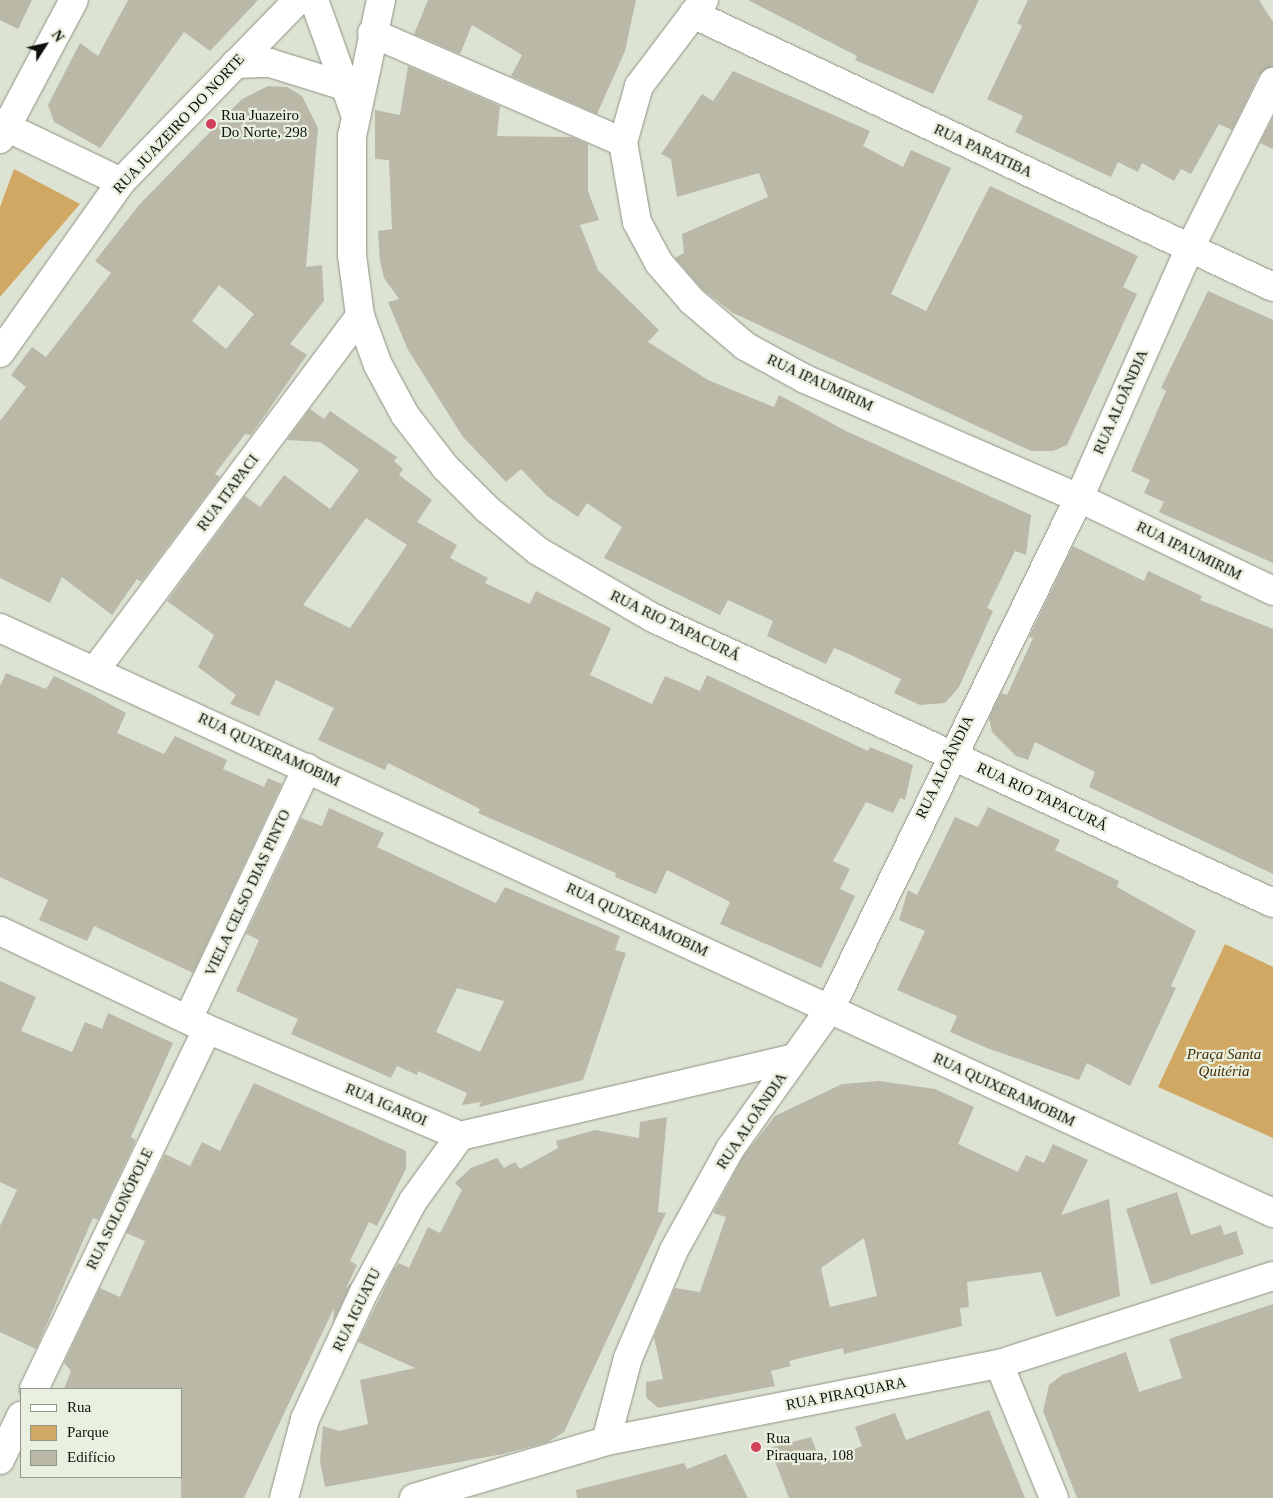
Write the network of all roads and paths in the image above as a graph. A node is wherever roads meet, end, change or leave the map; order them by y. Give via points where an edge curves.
1 (74, 0) edge
2 (298, 0) edge
3 (314, 0) edge
4 (698, 7) edge
5 (373, 13) edge
6 (235, 64) junction
7 (1273, 82) edge
8 (342, 85) junction
9 (355, 114) junction
10 (2, 130) edge
11 (623, 142) junction
12 (121, 182) junction
13 (1190, 248) junction
14 (1273, 287) edge
15 (360, 316) junction
16 (0, 353) edge
17 (1078, 498) junction
18 (1273, 591) edge
19 (0, 628) edge
20 (96, 669) junction
21 (950, 755) junction
22 (307, 768) junction
23 (1273, 903) edge
24 (0, 931) edge
25 (830, 1009) junction
26 (197, 1024) junction
27 (794, 1058) junction
28 (460, 1136) junction
29 (1273, 1213) edge
30 (1273, 1276) edge
31 (999, 1364) junction
32 (34, 1388) edge
33 (20, 1418) edge
34 (606, 1441) junction
35 (0, 1460) edge
36 (284, 1498) edge
37 (414, 1498) edge
38 (1054, 1498) edge

1 - 10 street
2 - 6 street, RUA JUAZEIRO DO NORTE
3 - 8 street, RUA RIO TAPACURÁ
4 - 11 street, RUA IPAUMIRIM via 639,86
4 - 13 street, RUA PARATIBA
5 - 9 street, RUA RIO TAPACURÁ
5 - 11 street
6 - 8 street via 270,63
6 - 12 street, RUA JUAZEIRO DO NORTE
7 - 13 street, RUA ALOÂNDIA
8 - 9 street, RUA RIO TAPACURÁ
9 - 15 street, RUA RIO TAPACURÁ via 352,255
10 - 12 street
11 - 17 street, RUA IPAUMIRIM via 637,222 659,263 692,300 745,346 805,379
12 - 16 street, RUA JUAZEIRO DO NORTE
13 - 14 street, RUA PARATIBA
13 - 17 street, RUA ALOÂNDIA
15 - 20 street, RUA ITAPACI
15 - 21 street, RUA RIO TAPACURÁ via 378,365 405,415 446,467 538,551 653,618
17 - 18 street, RUA IPAUMIRIM
17 - 21 street, RUA ALOÂNDIA
19 - 20 street, RUA QUIXERAMOBIM
20 - 22 street, RUA QUIXERAMOBIM
21 - 23 street, RUA RIO TAPACURÁ
21 - 25 street, RUA ALOÂNDIA
22 - 25 street, RUA QUIXERAMOBIM
22 - 26 street, VIELA CELSO DIAS PINTO
24 - 26 street, RUA IGAROI
25 - 27 street, RUA ALOÂNDIA
25 - 29 street, RUA QUIXERAMOBIM
26 - 28 street, RUA IGAROI
26 - 32 street, RUA SOLONÓPOLE
27 - 28 street
27 - 34 street, RUA ALOÂNDIA via 730,1149 674,1250 628,1358
28 - 36 street, RUA IGUATU via 413,1201 364,1292 305,1419
30 - 31 street, RUA PIRAQUARA
31 - 34 street, RUA PIRAQUARA
31 - 38 street
33 - 35 street
34 - 37 street, RUA PIRAQUARA

